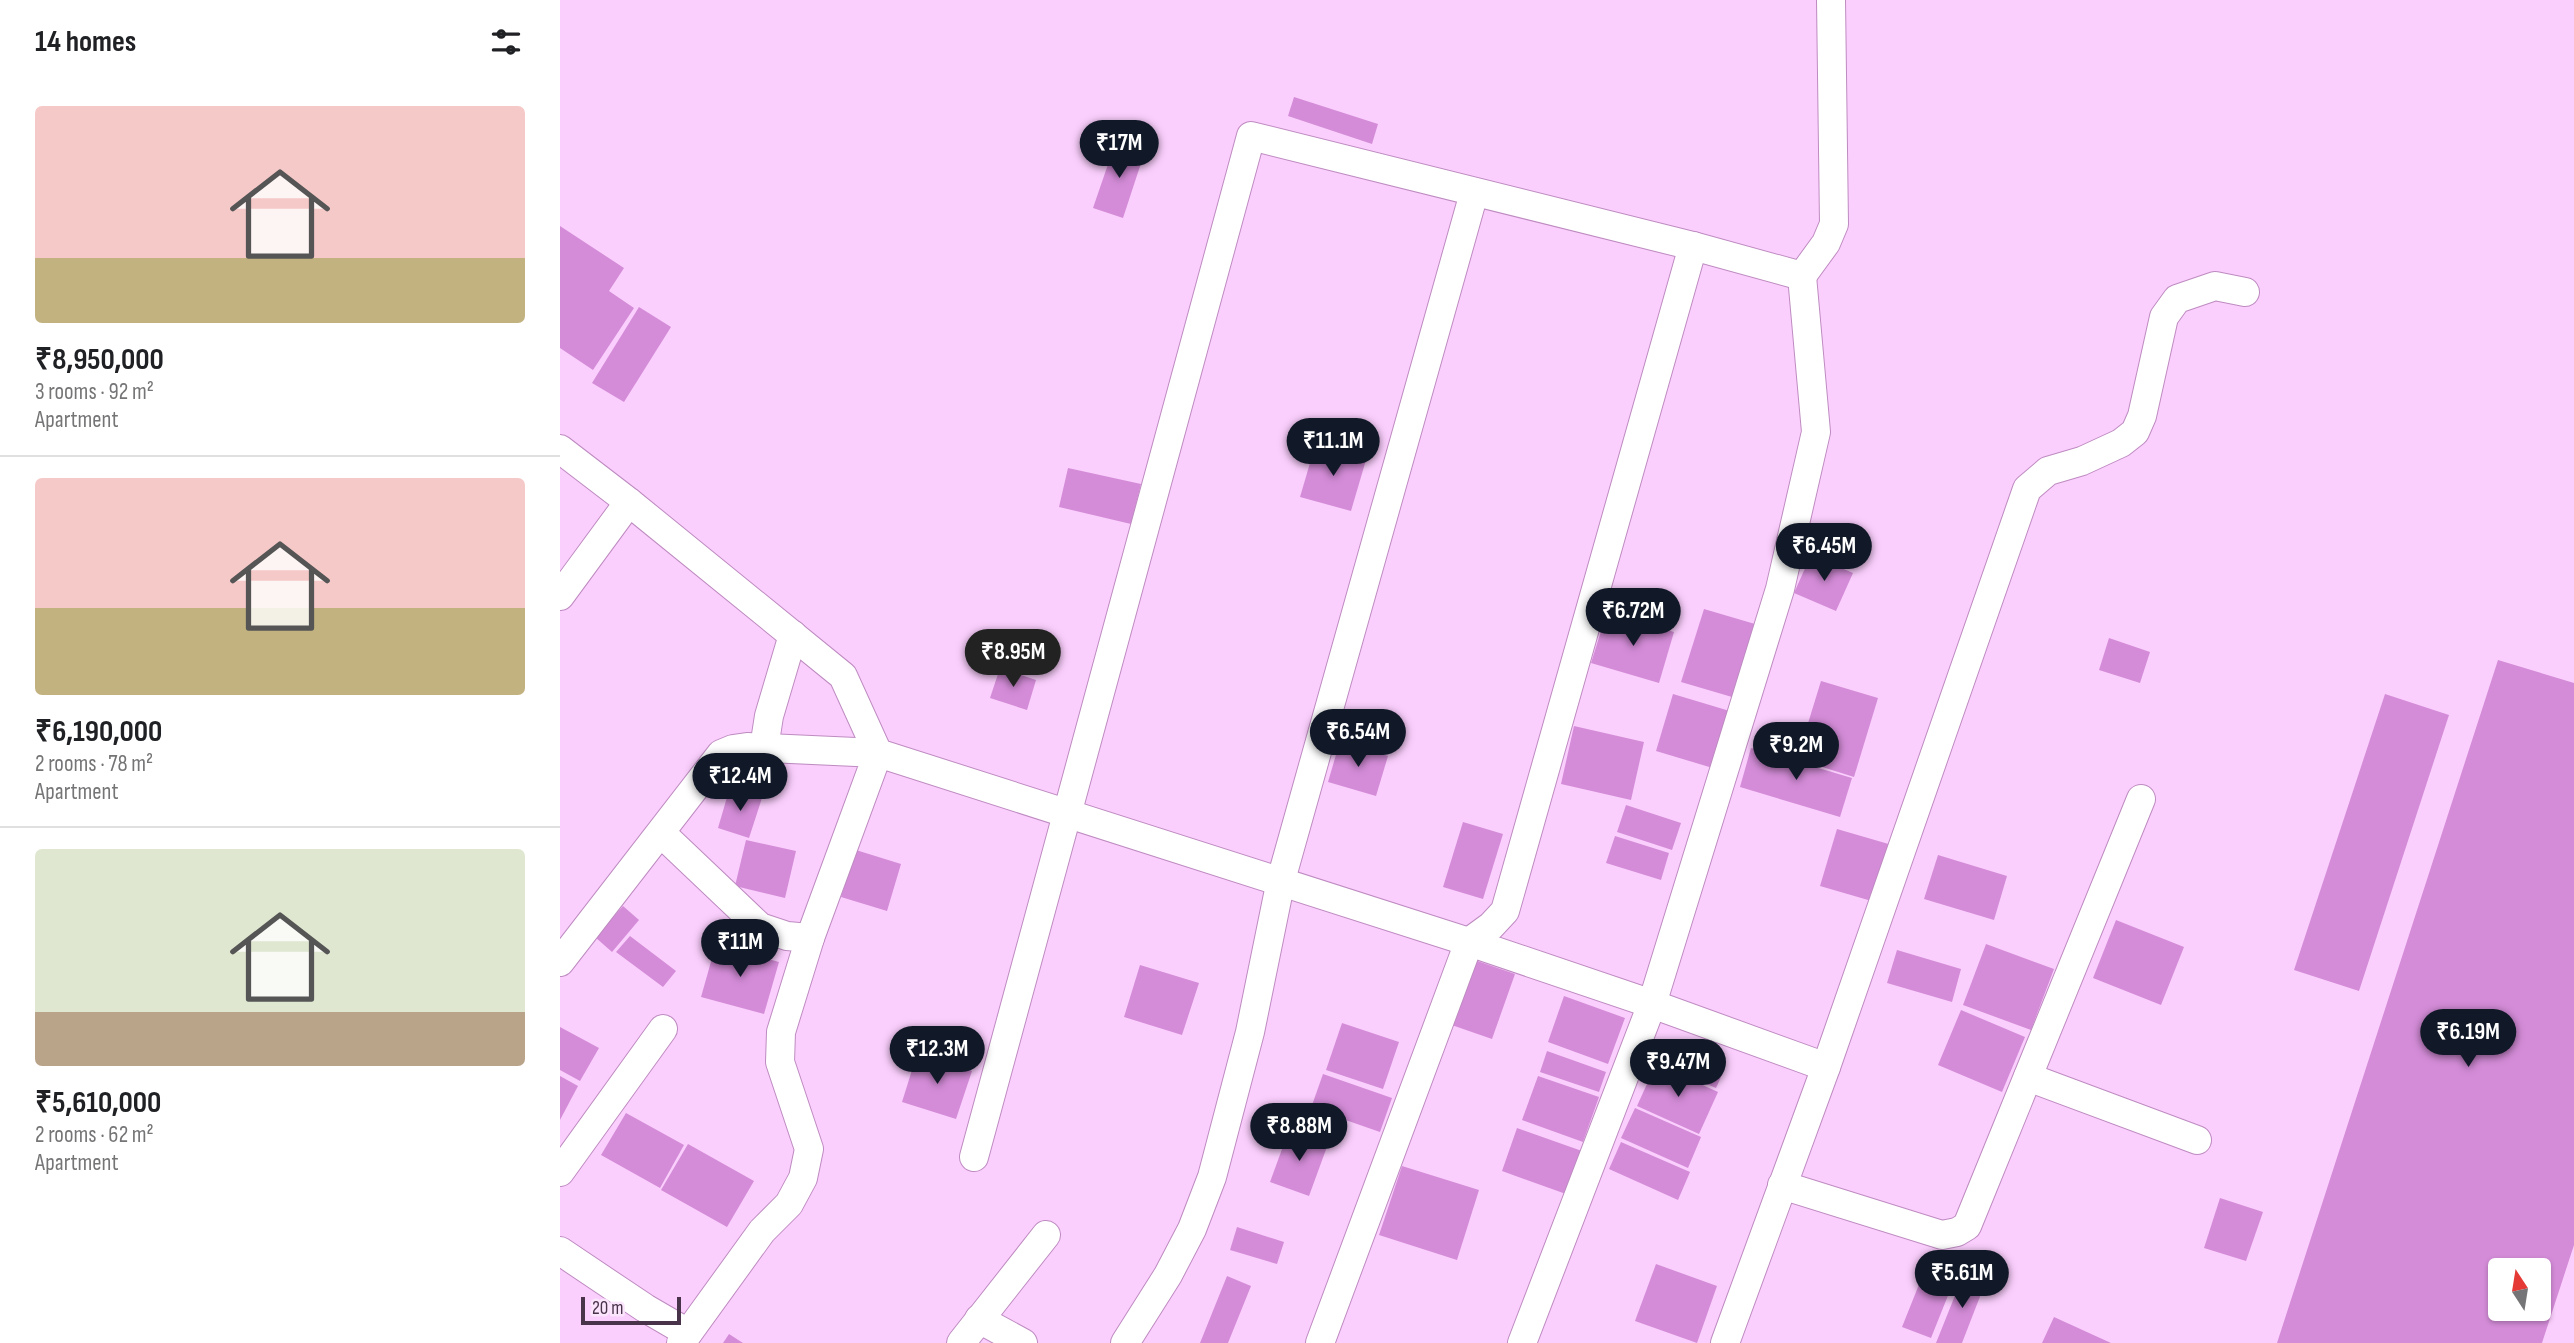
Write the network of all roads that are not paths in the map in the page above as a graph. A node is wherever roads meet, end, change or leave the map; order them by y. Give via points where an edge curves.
1 (1831, 0) edge
2 (1474, 193) junction
3 (1693, 246) junction
4 (1802, 276) junction
5 (2245, 292) dead end
6 (560, 449) edge
7 (629, 502) junction
8 (560, 596) edge
9 (793, 635) junction
10 (764, 748) junction
11 (878, 753) junction
12 (2141, 799) dead end
13 (1068, 815) junction
14 (660, 833) junction
15 (1281, 880) junction
16 (810, 938) junction
17 (1469, 942) junction
18 (560, 962) edge
19 (1652, 1004) junction
20 (663, 1030) dead end
21 (1826, 1067) junction
22 (2028, 1077) junction
23 (2197, 1140) dead end
24 (974, 1157) dead end
25 (560, 1172) edge
26 (1783, 1185) junction
27 (1046, 1235) dead end
28 (560, 1251) edge
29 (978, 1319) junction
30 (684, 1338) edge
31 (961, 1343) edge
32 (1023, 1343) edge
33 (1125, 1343) edge
34 (1320, 1343) edge
35 (1522, 1343) edge
36 (1725, 1343) edge

1 - 4 street via 1834,224
2 - 3 street
2 - 13 street via 1251,136
2 - 15 street
3 - 4 street
3 - 17 street via 1504,911
4 - 19 street via 1816,432 1780,589
5 - 21 street via 2215,286 2178,299 2164,317 2135,432 2082,461 2048,471 2027,489
6 - 7 street
7 - 8 street
7 - 9 street
9 - 10 street
9 - 11 street via 843,676
10 - 11 street
10 - 14 street via 721,754
11 - 13 street
11 - 16 street
12 - 22 street
13 - 15 street
13 - 24 street
14 - 16 street via 760,927
14 - 18 street
15 - 17 street
15 - 33 street via 1250,1032 1212,1177 1168,1275
16 - 30 street via 781,1032 780,1062 809,1149 803,1178 789,1204 762,1231
17 - 19 street
17 - 34 street
19 - 21 street
19 - 35 street
20 - 25 street
21 - 26 street
22 - 23 street
22 - 26 street via 1967,1226 1957,1232 1942,1235
26 - 36 street
27 - 29 street
28 - 30 street
29 - 31 street
29 - 32 street

